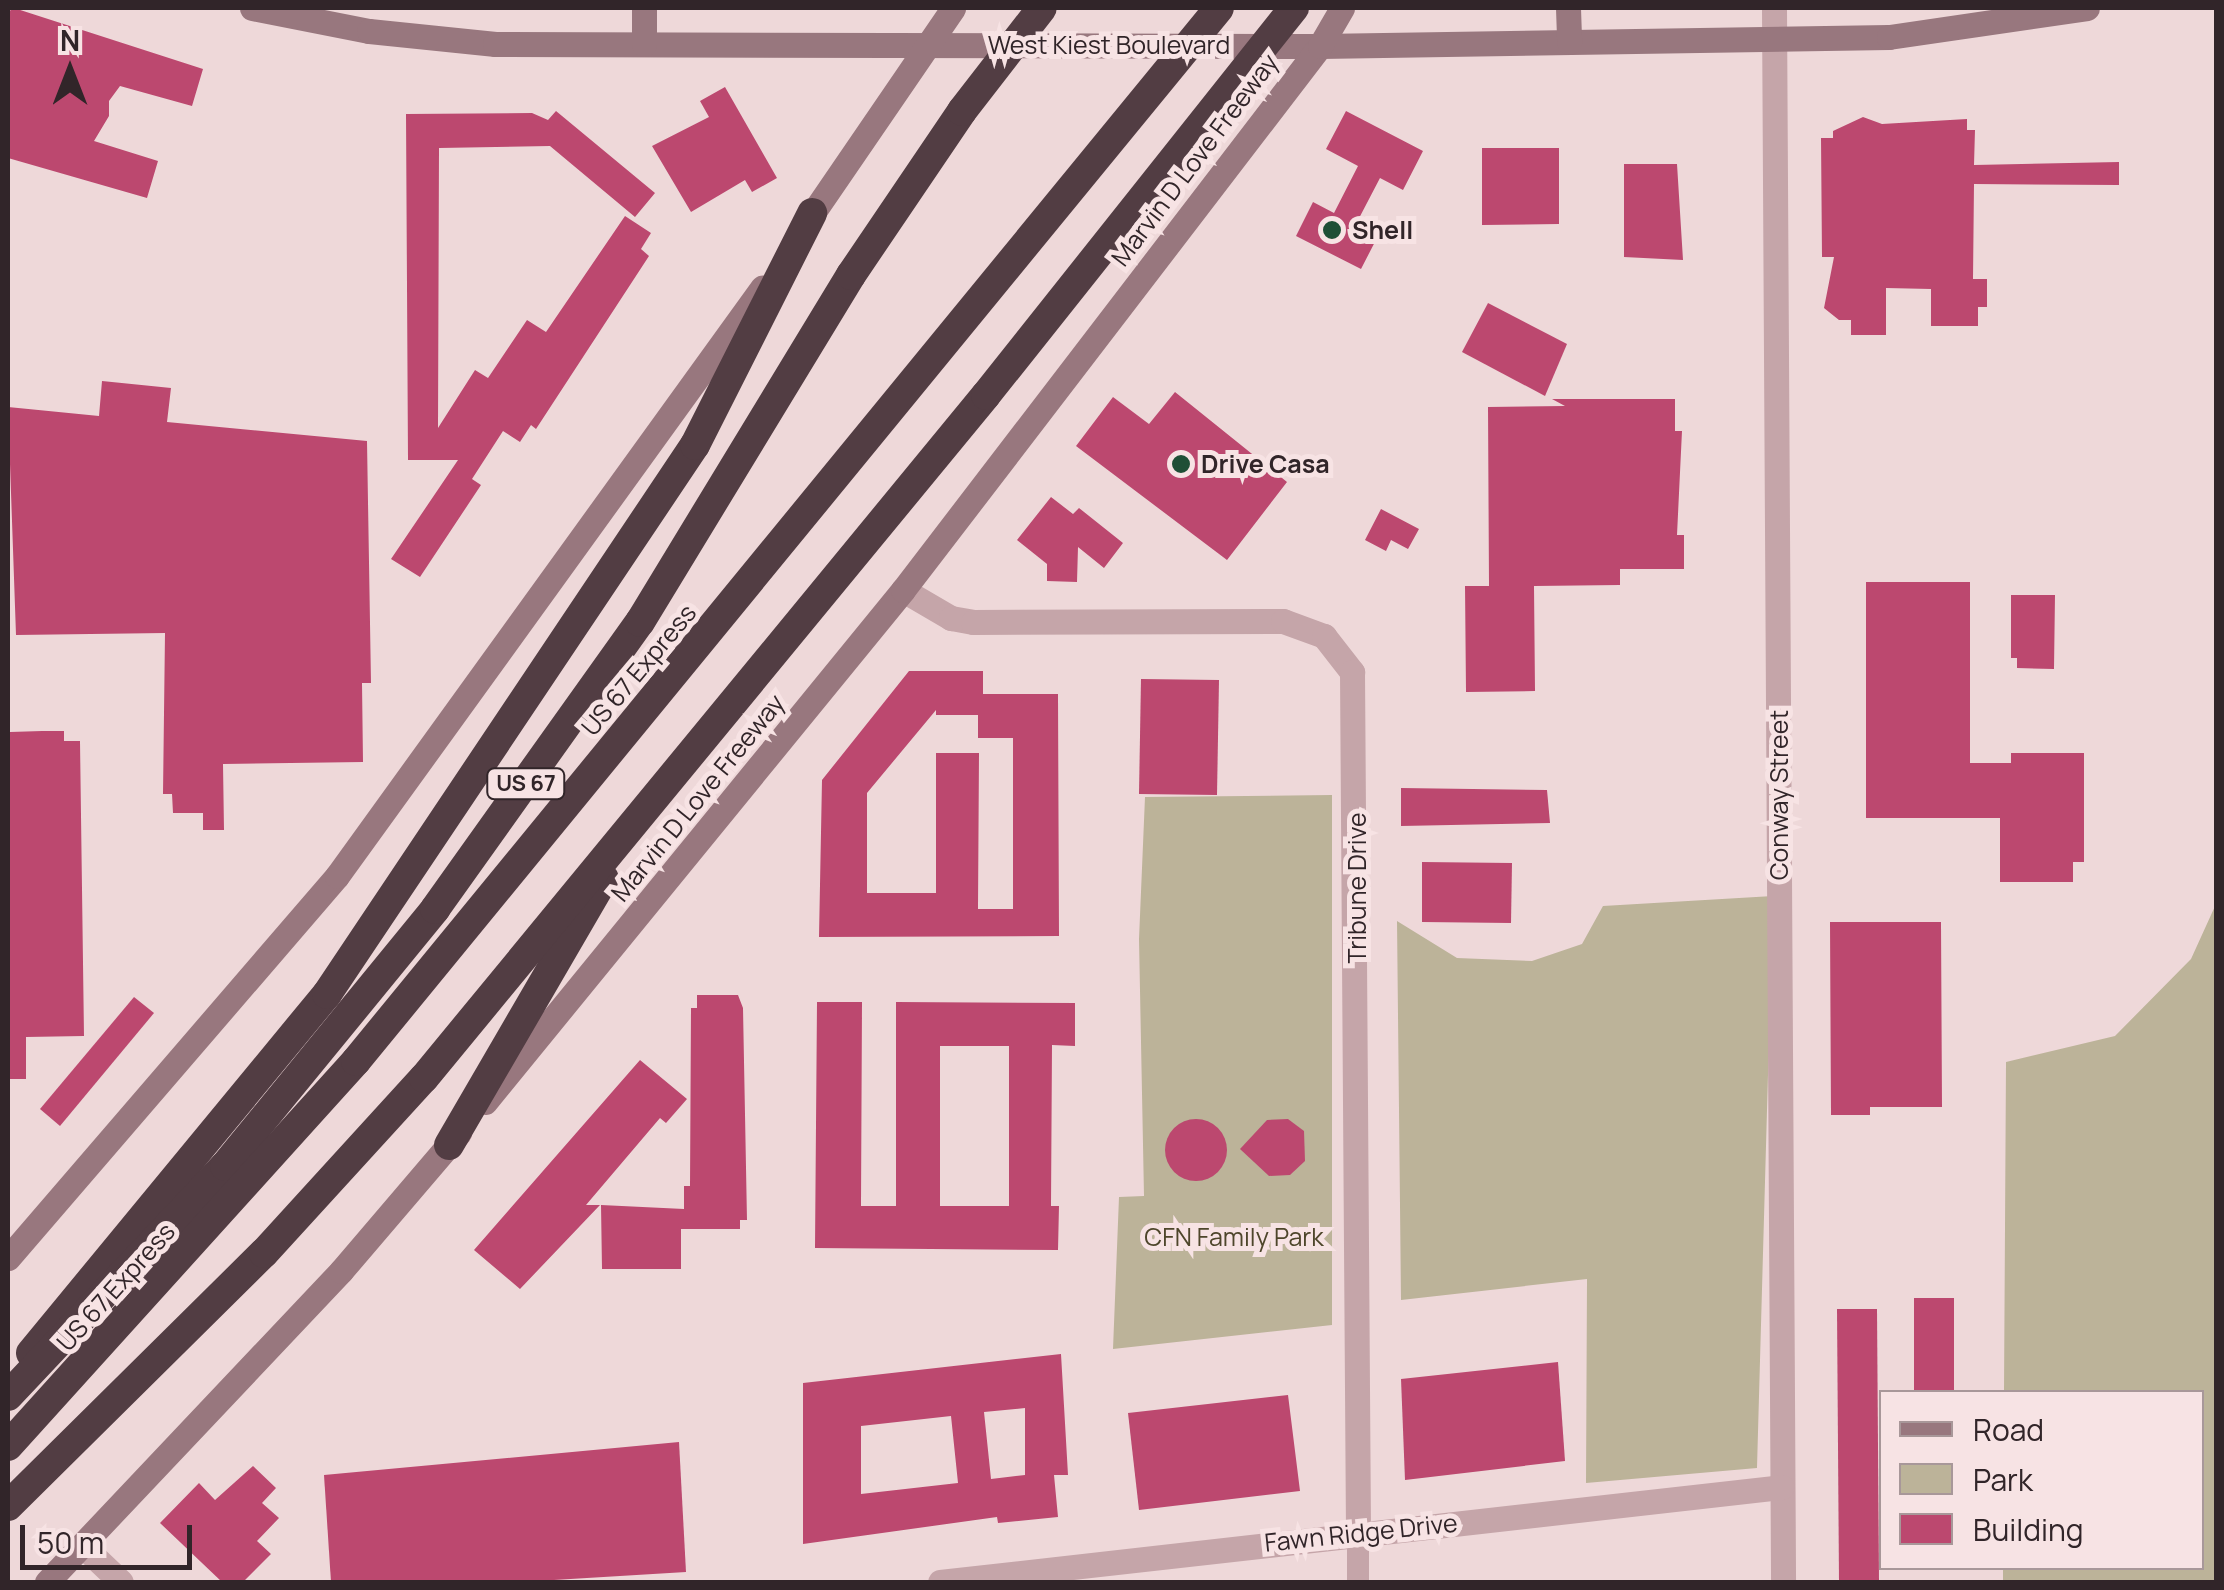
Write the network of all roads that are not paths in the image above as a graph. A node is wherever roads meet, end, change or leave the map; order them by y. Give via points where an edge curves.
1 (252, 8) edge
2 (644, 8) edge
3 (954, 8) edge
4 (1042, 8) edge
5 (1219, 8) edge
6 (1294, 8) edge
7 (1342, 8) edge
8 (1568, 8) edge
9 (1774, 8) edge
10 (2087, 8) edge
11 (2050, 12) edge
12 (1775, 39) junction
13 (1569, 42) junction
14 (644, 44) junction
15 (928, 44) junction
16 (1320, 46) junction
17 (812, 213) junction
18 (904, 590) junction
19 (646, 802) junction
20 (449, 1145) junction
21 (8, 1258) edge
22 (8, 1385) edge
23 (8, 1396) edge
24 (8, 1446) edge
25 (1782, 1487) junction
26 (8, 1506) edge
27 (1358, 1533) junction
28 (83, 1546) junction
29 (47, 1582) edge
30 (121, 1582) edge
31 (940, 1582) edge
32 (1358, 1582) edge
33 (1782, 1582) edge

1 - 14 main road, West Kiest Boulevard via 369,31 496,44
2 - 14 main road
3 - 15 main road
4 - 23 highway, US 67 via 962,110 852,274 640,622 435,909 225,1166
5 - 24 highway, US 67 Express via 356,1061
6 - 19 highway, Marvin D Love Freeway
7 - 16 main road, Marvin D Love Freeway
8 - 13 main road
9 - 12 street, Conway Street
10 - 11 main road, West Kiest Boulevard
11 - 12 main road, West Kiest Boulevard via 1908,35
12 - 13 main road, West Kiest Boulevard
12 - 25 street, Conway Street
13 - 16 main road, West Kiest Boulevard
14 - 15 main road, West Kiest Boulevard
15 - 16 main road, West Kiest Boulevard
15 - 17 main road
16 - 18 main road, Marvin D Love Freeway
17 - 21 main road via 337,876
17 - 22 highway via 695,445 328,994 68,1301
18 - 20 main road, Marvin D Love Freeway
18 - 27 street, Tribune Drive via 951,618 973,622 1283,621 1324,636 1352,672
19 - 20 highway
19 - 26 highway, Marvin D Love Freeway via 424,1078 264,1253
20 - 28 main road, Marvin D Love Freeway via 341,1271
25 - 27 street, Fawn Ridge Drive
25 - 33 street, Conway Street
27 - 31 street, Fawn Ridge Drive
27 - 32 street, Tribune Drive
28 - 29 main road, Marvin D Love Freeway
28 - 30 street

